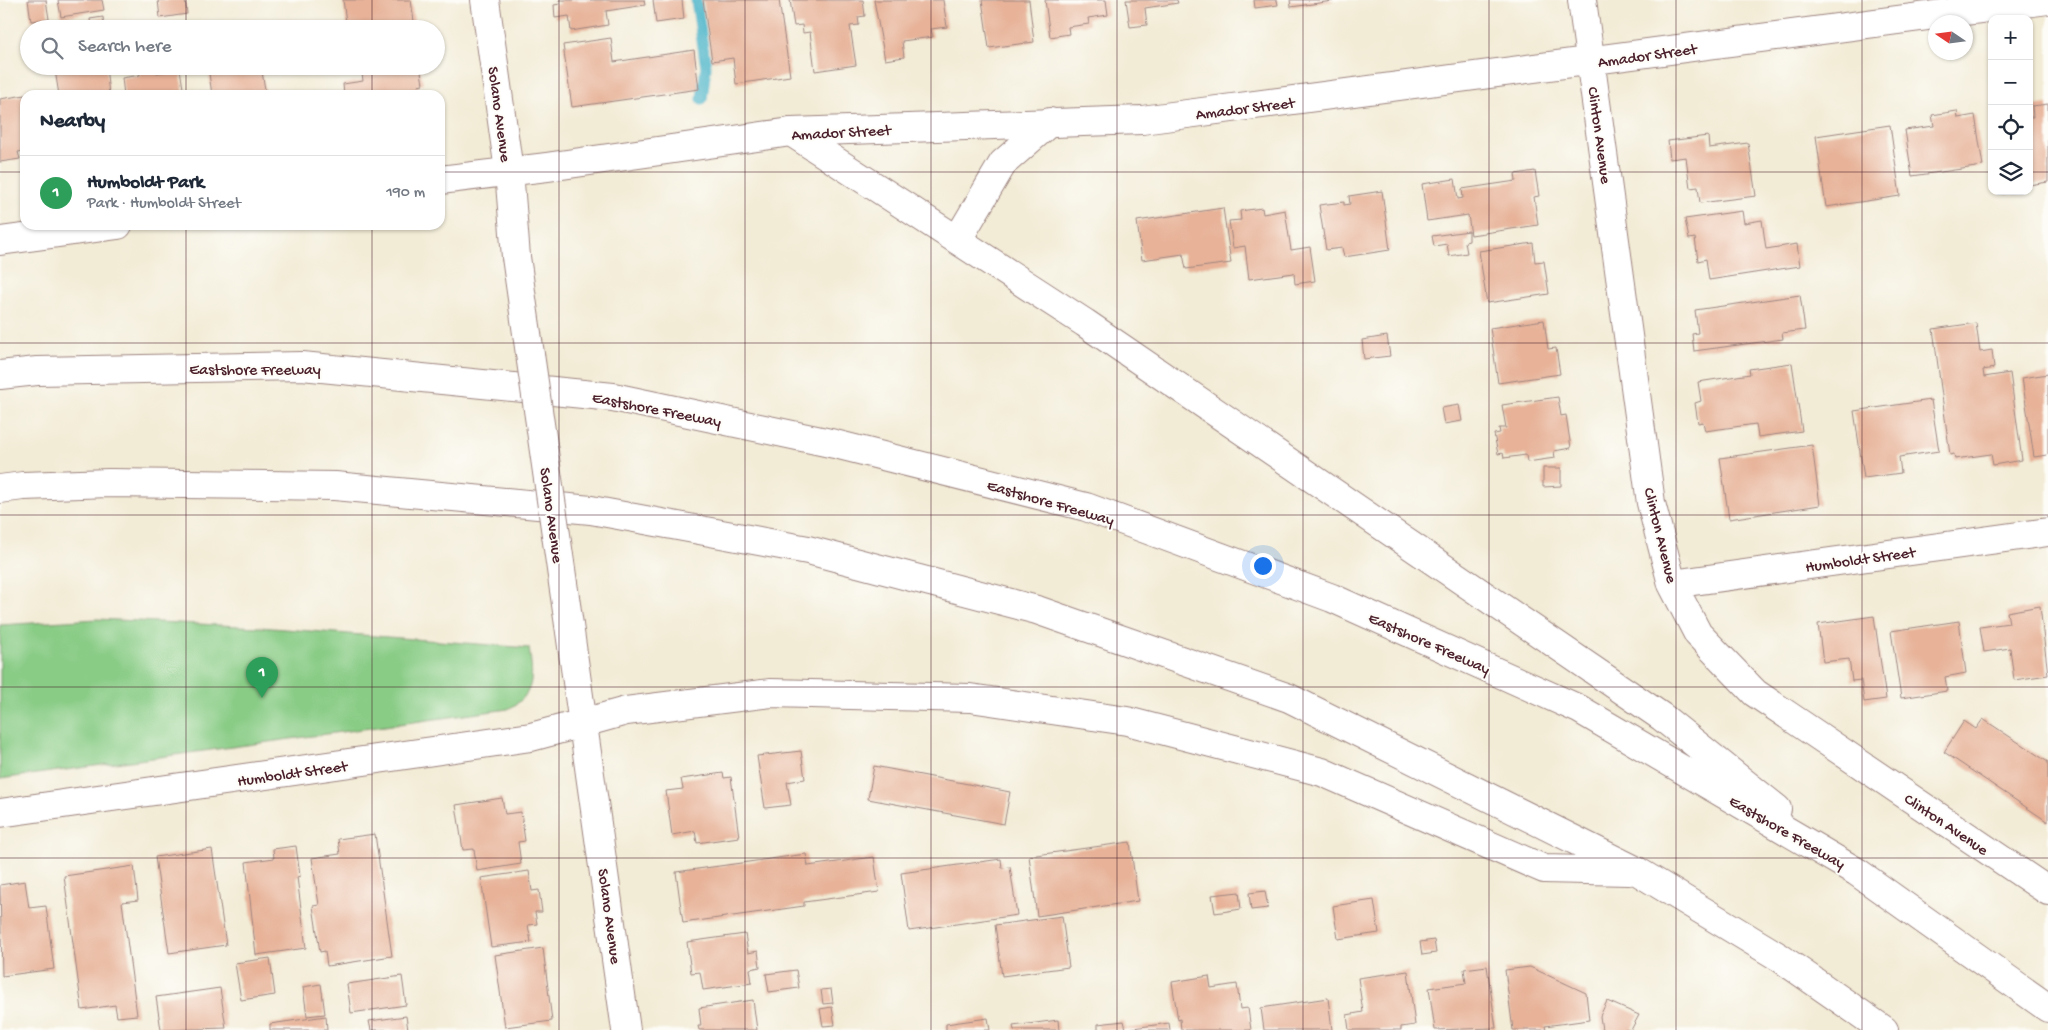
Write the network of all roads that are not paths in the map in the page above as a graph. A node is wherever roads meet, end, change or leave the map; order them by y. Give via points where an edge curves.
1 (485, 0) edge
2 (1582, 0) edge
3 (2048, 0) edge
4 (1591, 62) junction
5 (1050, 122) junction
6 (791, 132) junction
7 (508, 171) junction
8 (445, 179) edge
9 (83, 230) edge
10 (958, 239) junction
11 (0, 242) edge
12 (0, 375) edge
13 (0, 489) edge
14 (2048, 532) edge
15 (1672, 584) junction
16 (583, 723) junction
17 (0, 813) edge
18 (1637, 872) junction
19 (1857, 872) junction
20 (2048, 891) edge
21 (2048, 1008) edge
22 (626, 1030) edge
23 (1884, 1030) edge

1 - 7 main road, Solano Avenue
2 - 4 main road, Clinton Avenue
3 - 4 main road, Amador Street
4 - 5 main road, Amador Street via 1142,120
4 - 15 main road, Clinton Avenue via 1652,503
5 - 6 main road, Amador Street
5 - 10 main road via 1004,163
6 - 7 main road, Amador Street
6 - 10 main road
7 - 8 main road, Amador Street
7 - 16 main road, Solano Avenue, bridge via 516,257
9 - 11 main road
10 - 19 main road via 1662,717
12 - 19 main road, Eastshore Freeway via 37,371 302,366 613,397 834,444 1086,507 1332,598 1579,709
13 - 18 main road via 109,483 335,486 591,510 808,550 1037,610 1289,698
14 - 15 main road, Humboldt Street
15 - 20 main road, Clinton Avenue via 1698,634 1755,693
16 - 17 main road, Humboldt Street via 531,738
16 - 18 main road, Humboldt Street via 626,711 771,693 970,698 1127,720 1322,772 1544,869
16 - 22 main road, Solano Avenue
18 - 23 main road via 1779,957
19 - 21 main road, Eastshore Freeway

